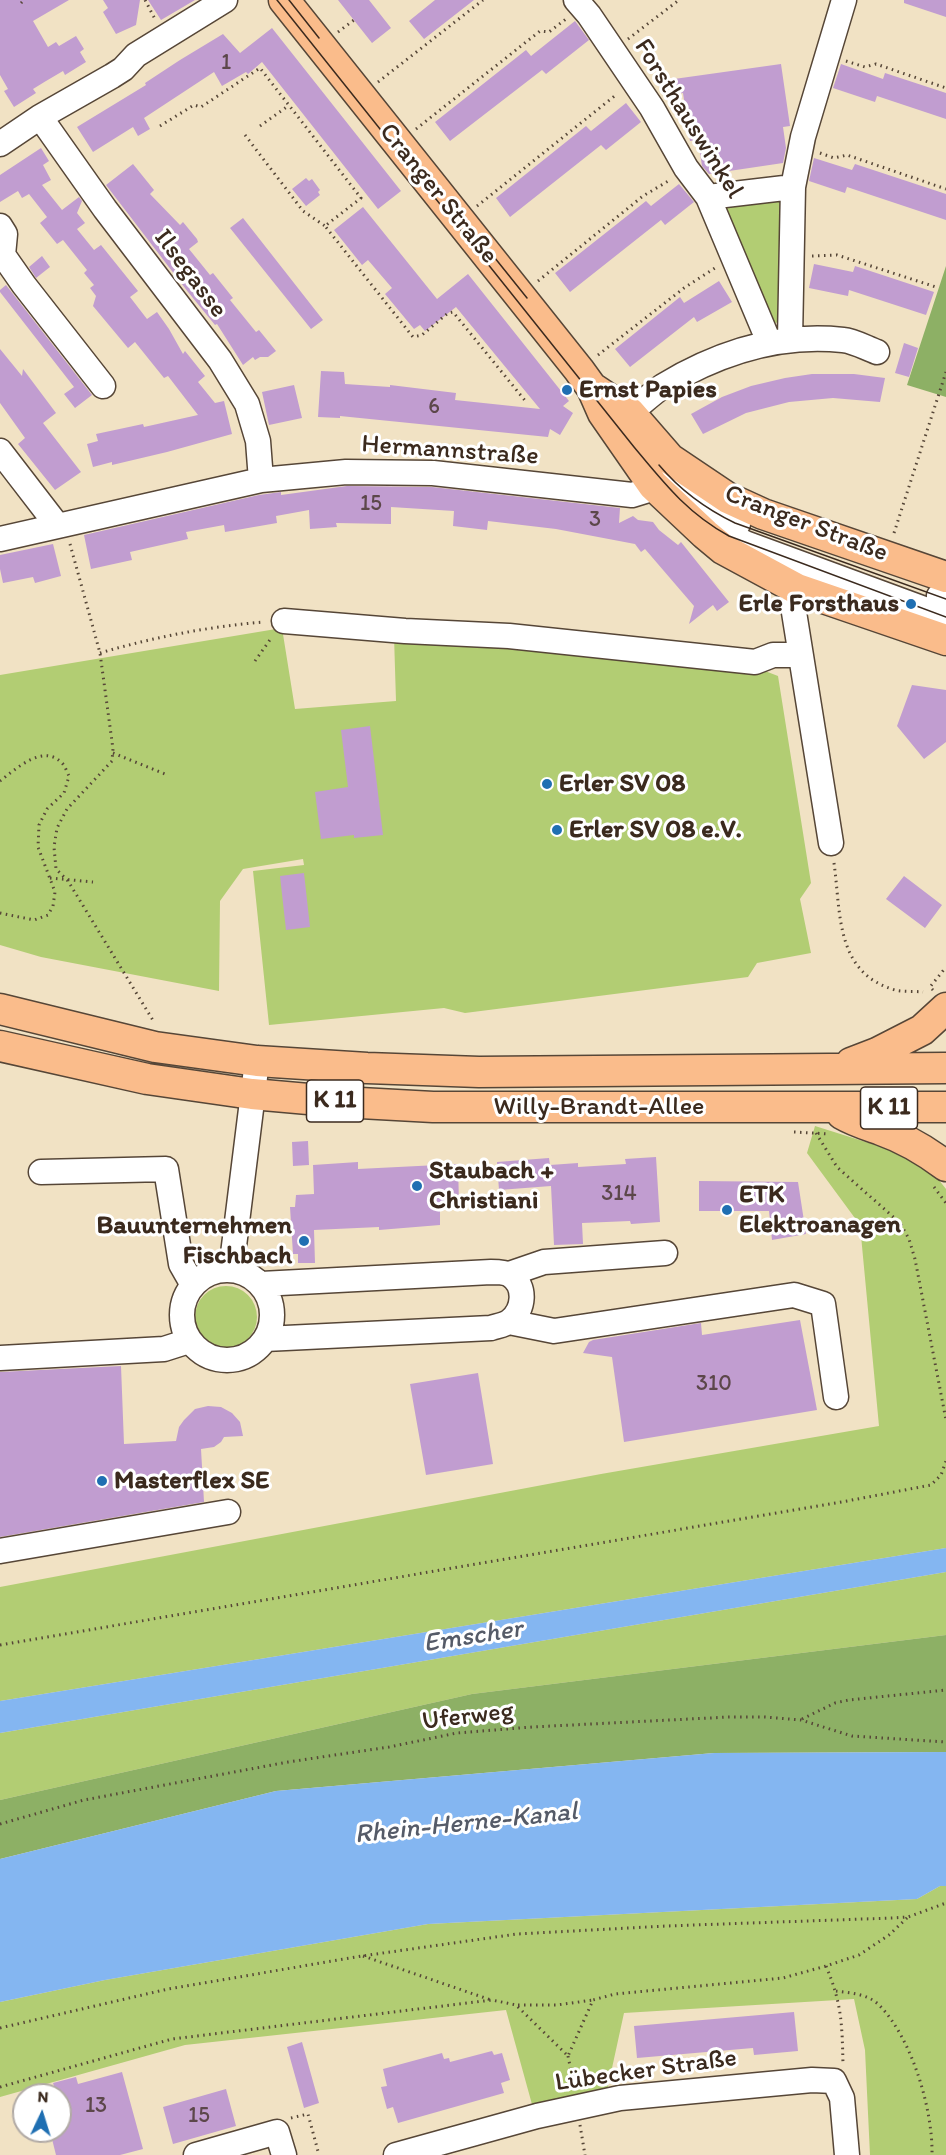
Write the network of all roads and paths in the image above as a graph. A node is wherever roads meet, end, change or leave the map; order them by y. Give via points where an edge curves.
1 (225, 0) edge
2 (284, 0) edge
3 (483, 0) edge
4 (672, 0) edge
5 (679, 0) edge
6 (844, 0) edge
7 (579, 3) edge
8 (670, 7) junction
9 (354, 20) dead end
10 (337, 33) dead end
11 (613, 51) junction
12 (827, 55) junction
13 (377, 83) dead end
14 (634, 83) junction
15 (946, 88) edge
16 (288, 106) junction
17 (40, 117) junction
18 (160, 126) dead end
19 (260, 126) dead end
20 (414, 130) dead end
21 (245, 135) dead end
22 (0, 144) edge
23 (801, 147) junction
24 (686, 168) junction
25 (794, 187) junction
26 (946, 189) edge
27 (708, 197) junction
28 (476, 207) dead end
29 (0, 226) edge
30 (325, 226) junction
31 (733, 256) junction
32 (792, 258) junction
33 (536, 283) dead end
34 (936, 287) dead end
35 (780, 340) junction
36 (877, 352) dead end
37 (596, 357) dead end
38 (946, 372) edge
39 (104, 386) dead end
40 (527, 403) dead end
41 (621, 420) junction
42 (0, 451) edge
43 (662, 473) junction
44 (261, 480) junction
45 (763, 514) junction
46 (57, 525) junction
47 (732, 530) junction
48 (894, 533) dead end
49 (0, 539) edge
50 (745, 562) junction
51 (797, 589) junction
52 (945, 596) edge
53 (284, 621) junction
54 (946, 640) edge
55 (100, 653) junction
56 (800, 655) junction
57 (255, 661) dead end
58 (113, 753) junction
59 (165, 774) dead end
60 (0, 781) edge
61 (831, 843) joint
62 (50, 878) junction
63 (68, 881) junction
64 (93, 882) dead end
65 (0, 913) edge
66 (946, 967) edge
67 (933, 996) edge
68 (0, 1009) edge
69 (158, 1029) dead end
70 (0, 1046) edge
71 (256, 1061) junction
72 (946, 1068) edge
73 (837, 1069) junction
74 (252, 1094) junction
75 (946, 1107) edge
76 (831, 1108) junction
77 (816, 1133) dead end
78 (41, 1172) dead end
79 (940, 1177) edge
80 (946, 1203) edge
81 (665, 1253) dead end
82 (231, 1270) junction
83 (509, 1274) junction
84 (261, 1284) junction
85 (193, 1285) junction
86 (509, 1322) junction
87 (266, 1339) junction
88 (189, 1341) junction
89 (0, 1358) edge
90 (836, 1396) dead end
91 (946, 1420) edge
92 (946, 1461) edge
93 (228, 1512) dead end
94 (0, 1551) edge
95 (0, 1645) edge
96 (946, 1690) edge
97 (801, 1720) junction
98 (946, 1743) edge
99 (0, 1824) edge
100 (946, 1903) edge
101 (908, 1917) junction
102 (362, 1956) junction
103 (826, 1966) junction
104 (837, 1990) junction
105 (492, 2000) junction
106 (593, 2000) junction
107 (516, 2005) junction
108 (0, 2028) edge
109 (834, 2081) junction
110 (0, 2087) edge
111 (286, 2119) dead end
112 (196, 2155) edge
113 (284, 2155) edge
114 (320, 2155) edge
115 (396, 2155) edge
116 (847, 2155) edge
117 (932, 2155) edge

1 - 17 street via 136,55 112,76
2 - 41 main road, Cranger Straße via 592,388 603,413
3 - 13 path
4 - 8 path
5 - 8 path
6 - 12 street
7 - 11 street, Forsthauswinkel
7 - 20 path via 549,32 540,31
8 - 11 path
9 - 10 path
11 - 14 street, Forsthauswinkel
12 - 15 path via 865,67 876,64
12 - 23 street
14 - 24 street, Forsthauswinkel
14 - 28 path
16 - 18 path via 260,68 201,107 194,105
16 - 19 path
16 - 30 path via 361,198
17 - 22 street
17 - 44 street, Ilsegasse via 220,360 247,404 258,441
21 - 30 path via 303,211
23 - 25 street
23 - 26 path via 834,158 847,155
24 - 27 street, Forsthauswinkel
24 - 33 path via 643,196
25 - 27 street
25 - 32 street
27 - 31 street, Forsthauswinkel
29 - 39 street via 5,234 3,255
30 - 40 path via 413,338 453,312
31 - 35 street, Forsthauswinkel
31 - 37 path via 684,288
32 - 34 path via 837,255
32 - 35 street
35 - 36 street via 845,340
35 - 41 street via 730,353 693,370 661,388
38 - 48 path
41 - 43 main road, Cranger Straße
42 - 46 street
43 - 44 street, Hermannstraße via 645,491 632,495 432,473 346,472
43 - 45 main road, Cranger Straße
43 - 47 street via 685,507 714,528
43 - 50 main road, Cranger Straße via 705,534
44 - 46 street, Hermannstraße
45 - 47 street via 746,517
45 - 52 main road, Cranger Straße
46 - 49 street, Hermannstraße
46 - 55 path via 69,542
47 - 50 street via 734,548
47 - 52 street
50 - 51 main road, Cranger Straße
51 - 54 main road, Cranger Straße
51 - 56 street via 793,606
53 - 55 path via 198,629
53 - 56 street via 509,636 755,662 773,655
53 - 57 path
55 - 58 path
56 - 61 street
58 - 59 path
58 - 63 path via 112,761 67,809 57,828 56,869
60 - 62 path via 38,756 62,762 69,776 68,785 39,825 38,847
61 - 67 path via 841,928 854,963 883,986
62 - 63 path
62 - 65 path via 55,892 48,915 34,920
63 - 64 path
63 - 69 path
66 - 67 path
67 - 73 main road via 922,1030
68 - 71 main road, Willy-Brandt-Allee / K 11 via 155,1047
70 - 74 main road, Willy-Brandt-Allee / K 11 via 147,1079
71 - 73 main road, Willy-Brandt-Allee / K 11 via 479,1072
71 - 74 street
72 - 73 main road, Willy-Brandt-Allee / K 11
74 - 76 main road, Willy-Brandt-Allee / K 11 via 433,1107
74 - 82 street
75 - 76 main road, Willy-Brandt-Allee / K 11
76 - 79 main road via 928,1152
77 - 91 path via 837,1167 900,1222 909,1239
78 - 85 street via 166,1169 181,1264
79 - 80 path
81 - 83 street via 544,1262
82 - 84 street
82 - 85 street via 219,1270
83 - 84 street
83 - 86 street via 519,1283 523,1298 519,1311
84 - 87 street via 272,1319
85 - 88 street via 182,1312
86 - 87 street via 491,1328
86 - 90 street via 554,1331 794,1295 823,1304
87 - 88 street via 252,1354 226,1361 199,1351
88 - 89 street via 164,1349
92 - 95 path via 941,1475 931,1485
93 - 94 street
96 - 97 path via 849,1700
97 - 98 path, Uferweg via 852,1736
97 - 99 path, Uferweg via 729,1717 458,1733 84,1800
100 - 101 path
101 - 102 path via 517,1935
101 - 103 path via 859,1955
102 - 105 path
102 - 108 path via 168,1989
103 - 104 path
103 - 106 path via 783,1978 615,1994
104 - 109 path via 842,2014 843,2068
104 - 117 path via 860,1994 878,2004 894,2024 919,2075
105 - 107 path
105 - 110 path via 172,2039
106 - 107 path
106 - 107 path via 568,2056
109 - 115 street, Lübecker Straße via 620,2098 537,2116
109 - 116 street via 842,2098
111 - 114 path via 308,2114
112 - 113 street via 277,2132

